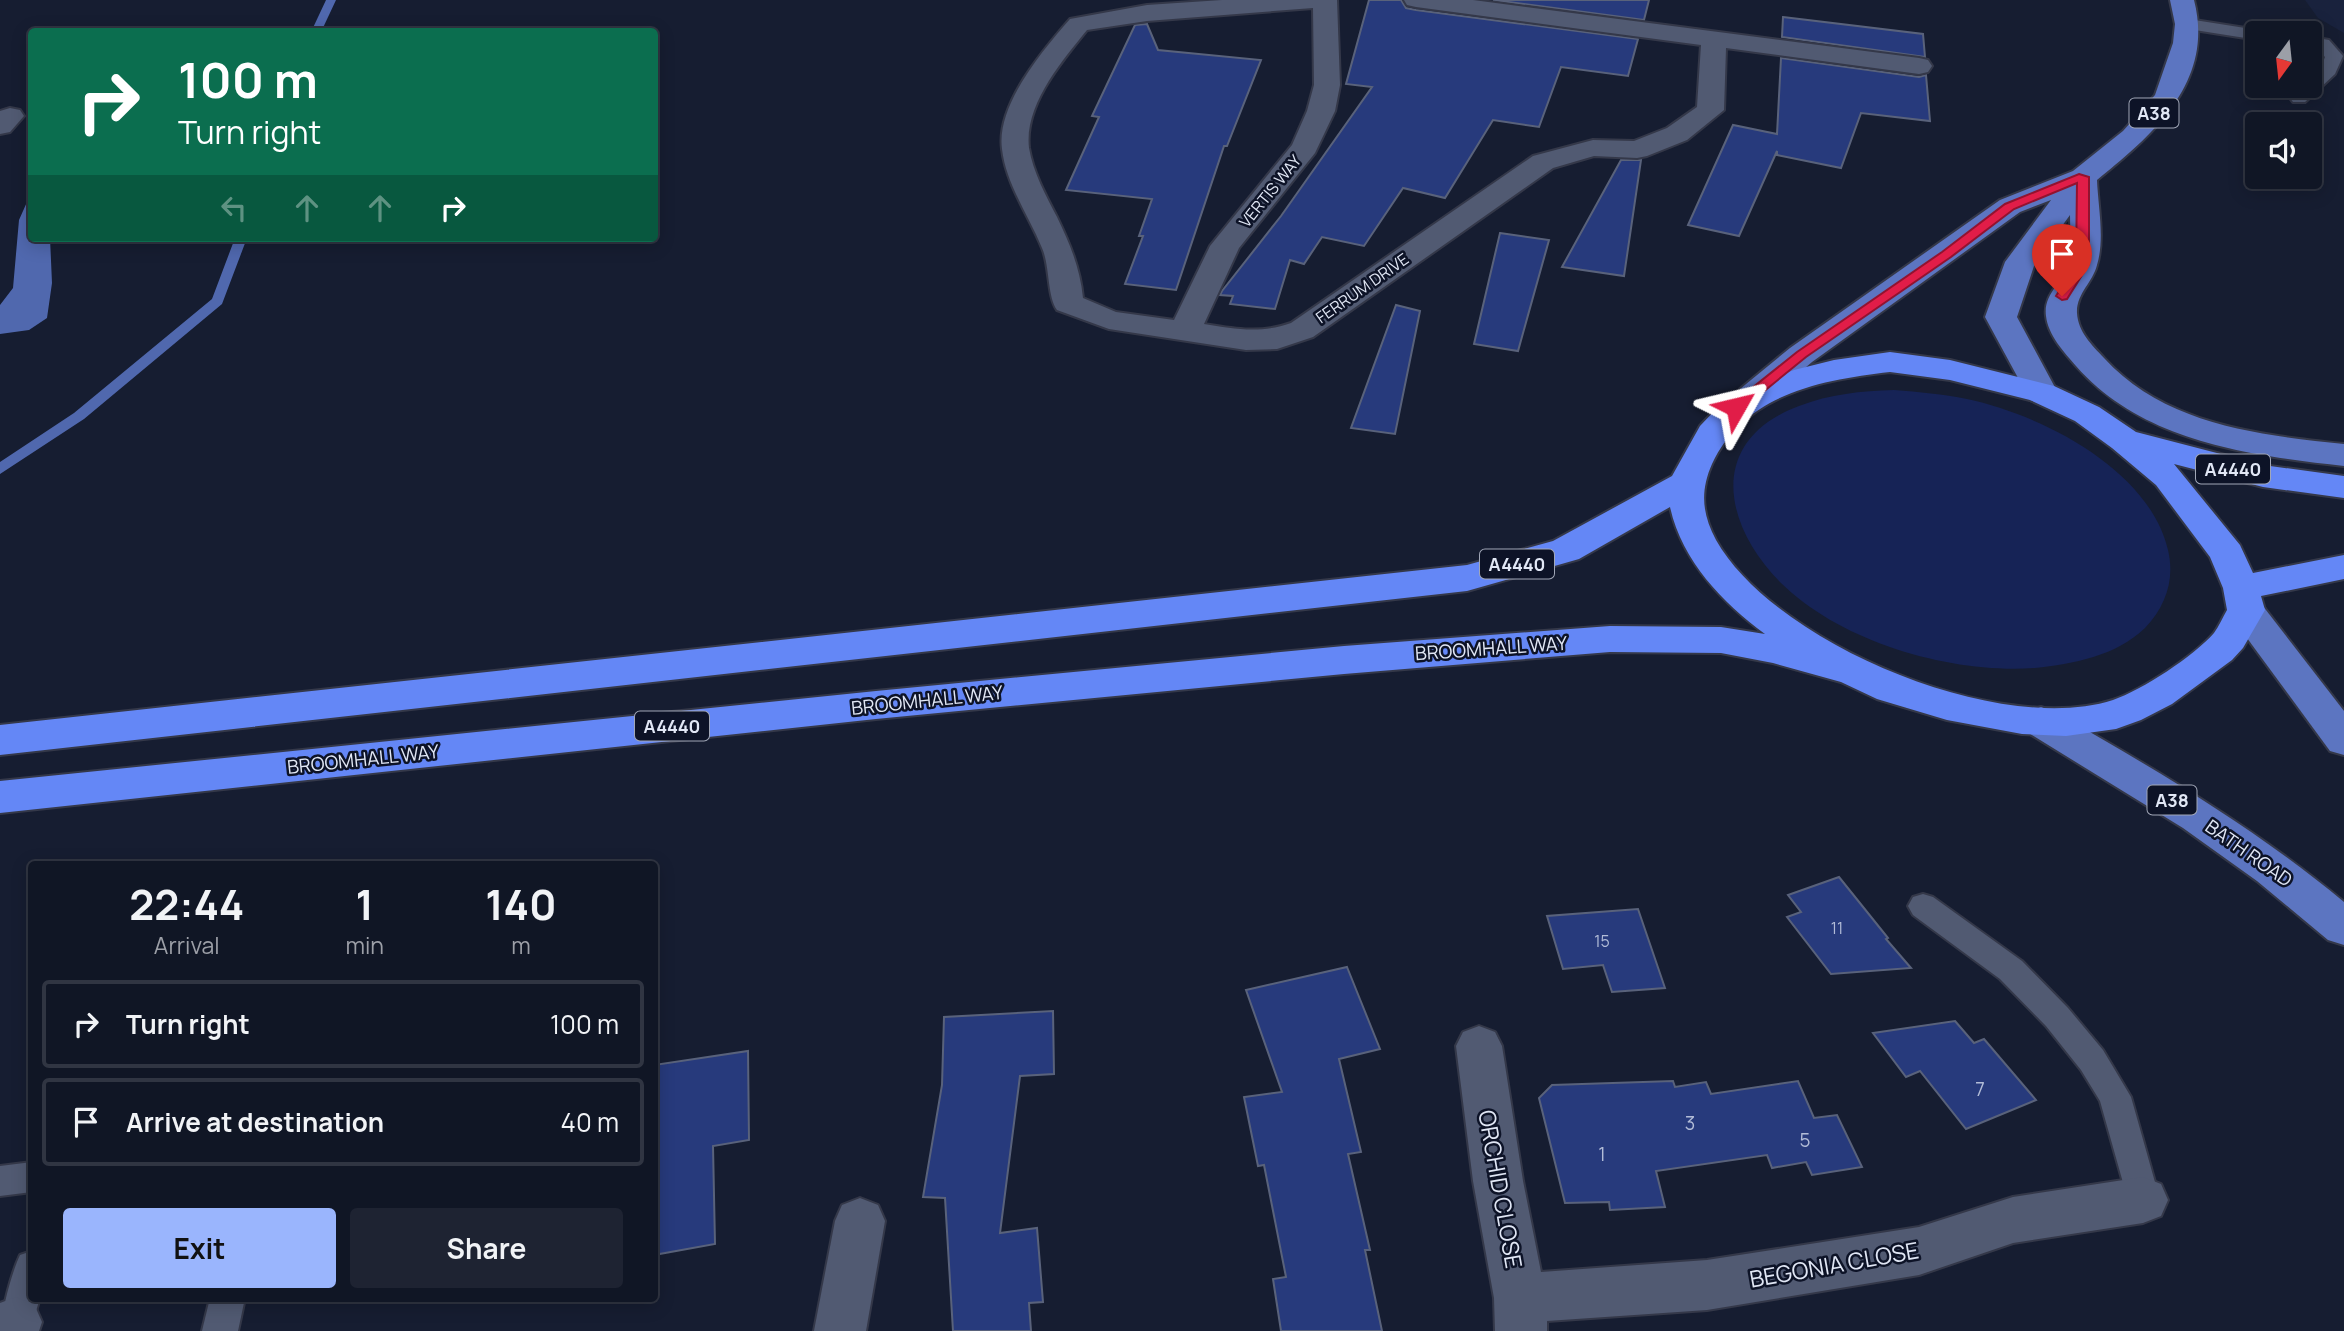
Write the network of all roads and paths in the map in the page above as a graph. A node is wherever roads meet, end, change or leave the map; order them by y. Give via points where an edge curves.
1 (1325, 0) edge
2 (1416, 0) edge
3 (1227, 4) edge
4 (2185, 12) edge
5 (2245, 31) edge
6 (1714, 39) junction
7 (2322, 44) edge
8 (2344, 46) edge
9 (2322, 47) edge
10 (1919, 66) dead end
11 (2322, 77) edge
12 (2083, 177) junction
13 (1185, 331) junction
14 (2042, 393) junction
15 (1752, 397) junction
16 (2124, 440) junction
17 (2344, 455) edge
18 (1686, 483) junction
19 (2344, 487) edge
20 (2344, 567) edge
21 (2244, 599) junction
22 (1852, 671) junction
23 (2040, 722) junction
24 (0, 740) edge
25 (2344, 740) edge
26 (0, 797) edge
27 (1923, 906) dead end
28 (2344, 927) edge
29 (1479, 1046) dead end
30 (28, 1178) edge
31 (0, 1181) edge
32 (2143, 1200) joint
33 (860, 1221) dead end
34 (28, 1281) edge
35 (227, 1302) edge
36 (1521, 1314) edge
37 (15, 1326) edge
38 (220, 1331) edge
39 (840, 1331) edge

1 - 3 street, FERRUM DRIVE
1 - 13 street, VERTIS WAY via 1327,85 1321,111 1305,148 1225,246
2 - 6 street
3 - 13 street, FERRUM DRIVE via 1079,24 1024,105 1015,137 1019,162 1063,262 1069,303 1109,320
4 - 5 lane
4 - 12 main road, A38 via 2186,43 2168,97 2133,137
6 - 10 street
6 - 13 street, FERRUM DRIVE via 1710,110 1677,134 1637,150 1593,148 1543,162 1302,330 1277,339 1245,340
7 - 8 lane
9 - 11 lane via 2334,56
12 - 14 main road, A38 via 2020,262 2001,317
12 - 15 main road, A38 via 2010,206 1801,355
12 - 17 main road via 2083,264 2062,296 2064,327 2095,371 2125,395 2174,421 2282,449
14 - 15 highway via 1950,370 1890,362 1832,369
14 - 16 highway via 2087,414
15 - 18 highway via 1717,426
16 - 19 highway, A4440 via 2263,477
16 - 21 highway via 2168,477 2227,554
18 - 22 highway via 1689,514 1701,546 1753,607
18 - 24 highway, A4440 via 1566,550 1466,578
20 - 21 highway
21 - 23 highway via 2226,643 2180,681 2119,713
21 - 25 main road
22 - 23 highway via 1916,698
22 - 26 highway, BROOMHALL WAY / A4440 via 1721,640 1596,640 904,702
23 - 28 main road, BATH ROAD / A38 via 2152,786 2298,887
27 - 32 lane via 2011,970 2092,1060 2115,1097
29 - 36 street, ORCHID CLOSE
30 - 31 lane
32 - 36 street, BEGONIA CLOSE via 2013,1220 1919,1251
33 - 39 street
34 - 37 lane
35 - 38 lane

